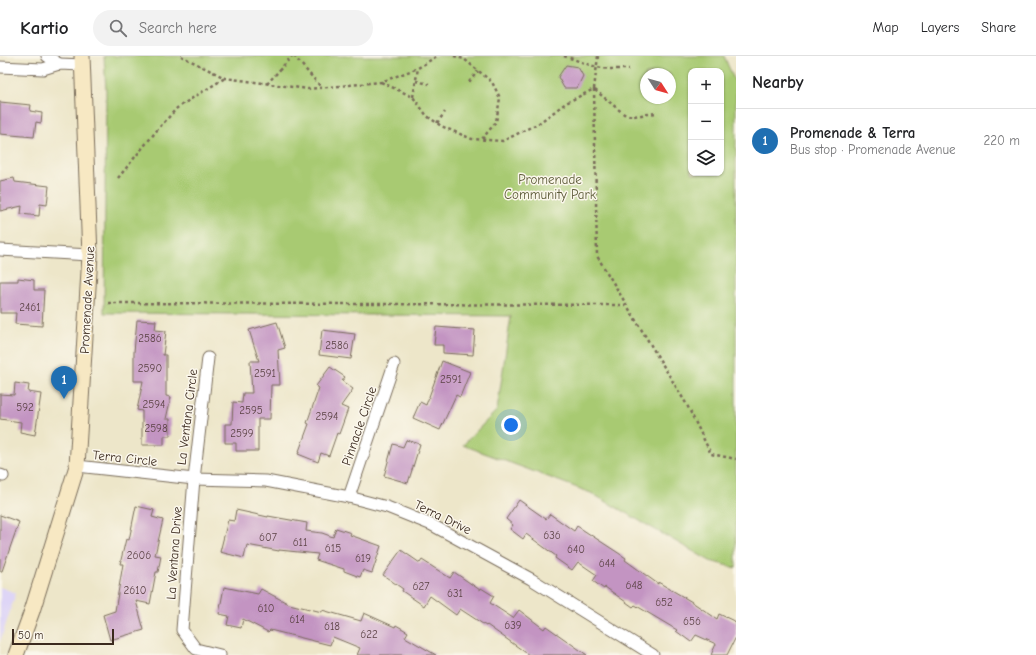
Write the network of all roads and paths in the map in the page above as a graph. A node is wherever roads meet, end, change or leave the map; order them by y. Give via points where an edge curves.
1 (47, 56) edge
2 (180, 56) edge
3 (293, 56) edge
4 (437, 56) edge
5 (454, 56) edge
6 (564, 56) edge
7 (598, 56) edge
8 (464, 58) edge
9 (83, 60) edge
10 (59, 64) junction
11 (0, 67) edge
12 (596, 67) junction
13 (418, 68) junction
14 (628, 69) dead end
15 (478, 71) junction
16 (225, 78) junction
17 (416, 81) junction
18 (381, 82) junction
19 (469, 82) dead end
20 (267, 84) junction
21 (429, 84) dead end
22 (321, 87) junction
23 (594, 89) junction
24 (413, 97) junction
25 (444, 112) dead end
26 (656, 113) dead end
27 (437, 123) junction
28 (482, 140) junction
29 (118, 178) dead end
30 (0, 250) edge
31 (90, 255) junction
32 (108, 303) dead end
33 (626, 305) junction
34 (208, 358) dead end
35 (394, 364) dead end
36 (736, 459) edge
37 (77, 466) junction
38 (194, 479) junction
39 (349, 497) junction
40 (16, 655) edge
41 (220, 655) edge
42 (653, 655) edge

1 - 10 street
2 - 16 path
3 - 20 path
3 - 22 path
4 - 13 path
5 - 8 path
6 - 12 path
7 - 12 path
8 - 15 path
9 - 10 street
9 - 31 main road, Promenade Avenue
10 - 11 street via 43,69
12 - 14 path
12 - 23 path
13 - 17 path
13 - 18 path
15 - 19 path
15 - 28 path via 492,82 500,98 496,122
16 - 20 path
16 - 29 path via 177,108
17 - 21 path
17 - 24 path
18 - 22 path
18 - 24 path
20 - 22 path via 308,89
23 - 26 path via 624,114 634,116
23 - 28 path via 503,141
23 - 33 path via 597,256
24 - 27 path via 427,116
25 - 27 path
27 - 28 path via 472,139
30 - 31 street
31 - 37 main road, Promenade Avenue
32 - 33 path
33 - 36 path via 687,405 711,454
34 - 38 street, La Ventana Circle
35 - 39 street, Pinnacle Circle
37 - 38 street, Terra Circle
37 - 40 main road, Promenade Avenue
38 - 39 street, Terra Drive via 266,481
38 - 41 street, La Ventana Drive via 182,630 196,649
39 - 42 street, Terra Drive via 387,507 432,525 531,579

